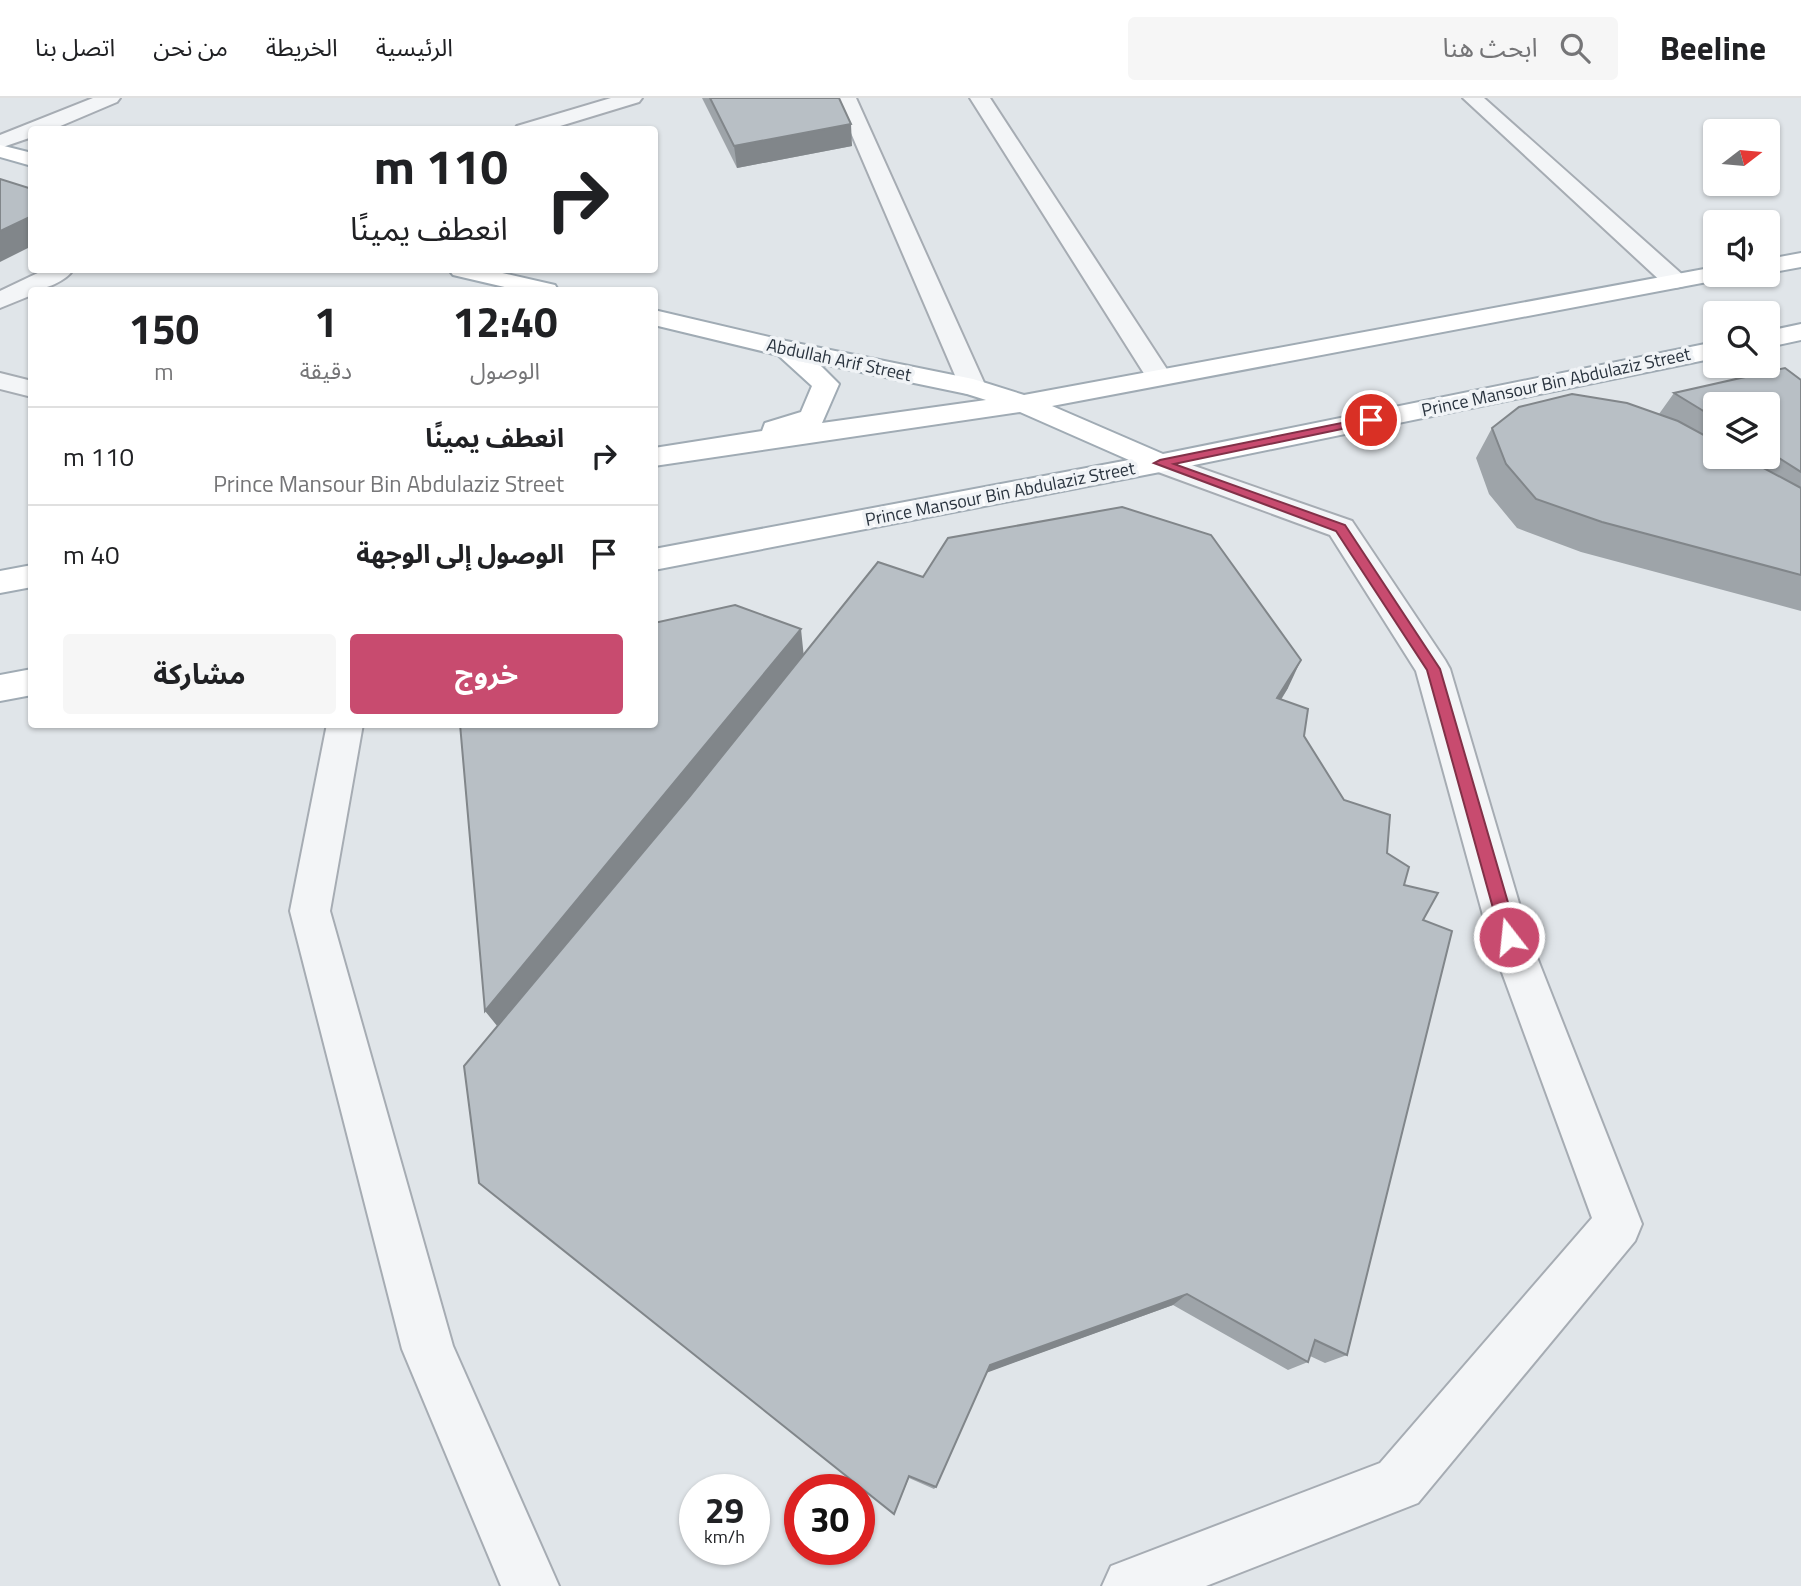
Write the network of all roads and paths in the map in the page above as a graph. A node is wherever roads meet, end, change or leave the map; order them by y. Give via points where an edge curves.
1 (110, 98) edge
2 (632, 98) edge
3 (846, 98) edge
4 (980, 98) edge
5 (1474, 98) edge
6 (574, 106) edge
7 (42, 126) edge
8 (532, 126) edge
9 (28, 132) edge
10 (0, 149) edge
11 (28, 159) edge
12 (1801, 260) edge
13 (1780, 264) edge
14 (55, 273) edge
15 (474, 273) edge
16 (1703, 276) edge
17 (1675, 281) junction
18 (28, 287) edge
19 (29, 287) edge
20 (533, 287) edge
21 (0, 302) edge
22 (658, 318) edge
23 (1801, 332) edge
24 (1780, 336) edge
25 (786, 349) junction
26 (1703, 352) edge
27 (1159, 377) junction
28 (0, 381) edge
29 (973, 387) junction
30 (28, 388) edge
31 (1023, 403) junction
32 (724, 445) junction
33 (658, 456) edge
34 (1160, 463) junction
35 (658, 559) edge
36 (28, 577) edge
37 (0, 582) edge
38 (28, 682) edge
39 (0, 688) edge
40 (344, 728) edge
41 (530, 1586) edge
42 (1131, 1586) edge

1 - 7 street
2 - 6 street
3 - 29 street
4 - 27 street
5 - 17 street
6 - 8 street
9 - 10 street
10 - 11 main road
12 - 13 main road
14 - 19 street
15 - 20 main road
16 - 17 main road
17 - 27 main road
18 - 21 street
22 - 25 main road, Abdullah Arif Street
23 - 24 main road
25 - 29 main road, Abdullah Arif Street
25 - 32 main road via 826,384 812,417
26 - 34 main road, Prince Mansour Bin Abdulaziz Street
27 - 31 main road
28 - 30 street
29 - 31 main road, Abdullah Arif Street
31 - 32 main road
31 - 34 main road, Abdullah Arif Street
32 - 33 main road
34 - 35 main road, Prince Mansour Bin Abdulaziz Street
34 - 42 street via 1341,528 1433,669 1509,937 1618,1224 1399,1484
36 - 37 main road
38 - 39 main road
40 - 41 street via 310,911 428,1349

